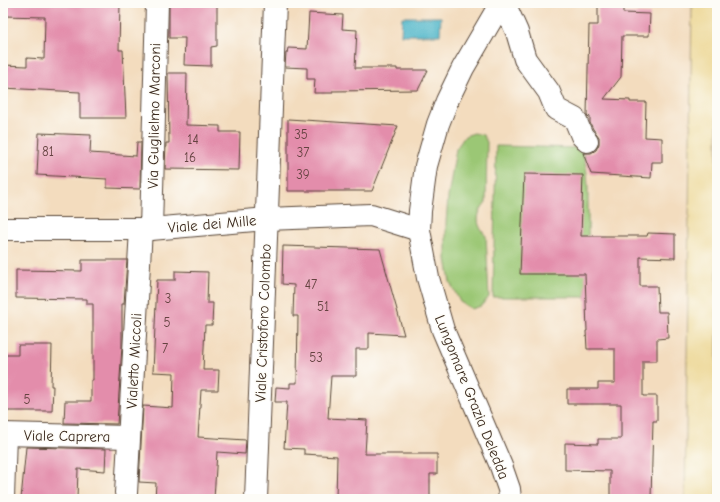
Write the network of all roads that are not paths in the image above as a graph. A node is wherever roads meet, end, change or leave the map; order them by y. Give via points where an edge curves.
1 (156, 3) edge
2 (275, 3) edge
3 (501, 3) edge
4 (504, 3) edge
5 (587, 141) dead end
6 (267, 219) junction
7 (3, 228) edge
8 (146, 229) junction
9 (419, 230) junction
10 (4, 434) edge
11 (129, 437) junction
12 (126, 493) dead end
13 (3, 499) edge
14 (256, 499) edge
15 (510, 499) edge

1 - 8 street, Via Guglielmo Marconi
2 - 6 street, Viale Cristoforo Colombo
3 - 9 street, Lungomare Grazia Deledda via 463,68 438,124 426,166
4 - 5 street via 525,59 549,92 556,109 575,119
6 - 8 street, Viale dei Mille
6 - 9 street, Viale dei Mille via 371,215
6 - 14 street, Viale Cristoforo Colombo
7 - 8 street, Viale dei Mille
8 - 11 street, Vialetto Miccoli
9 - 15 street, Lungomare Grazia Deledda via 428,278 443,330 501,466
10 - 11 street, Viale Caprera
10 - 13 street, Viale Caprera
11 - 12 street, Vialetto Miccoli

